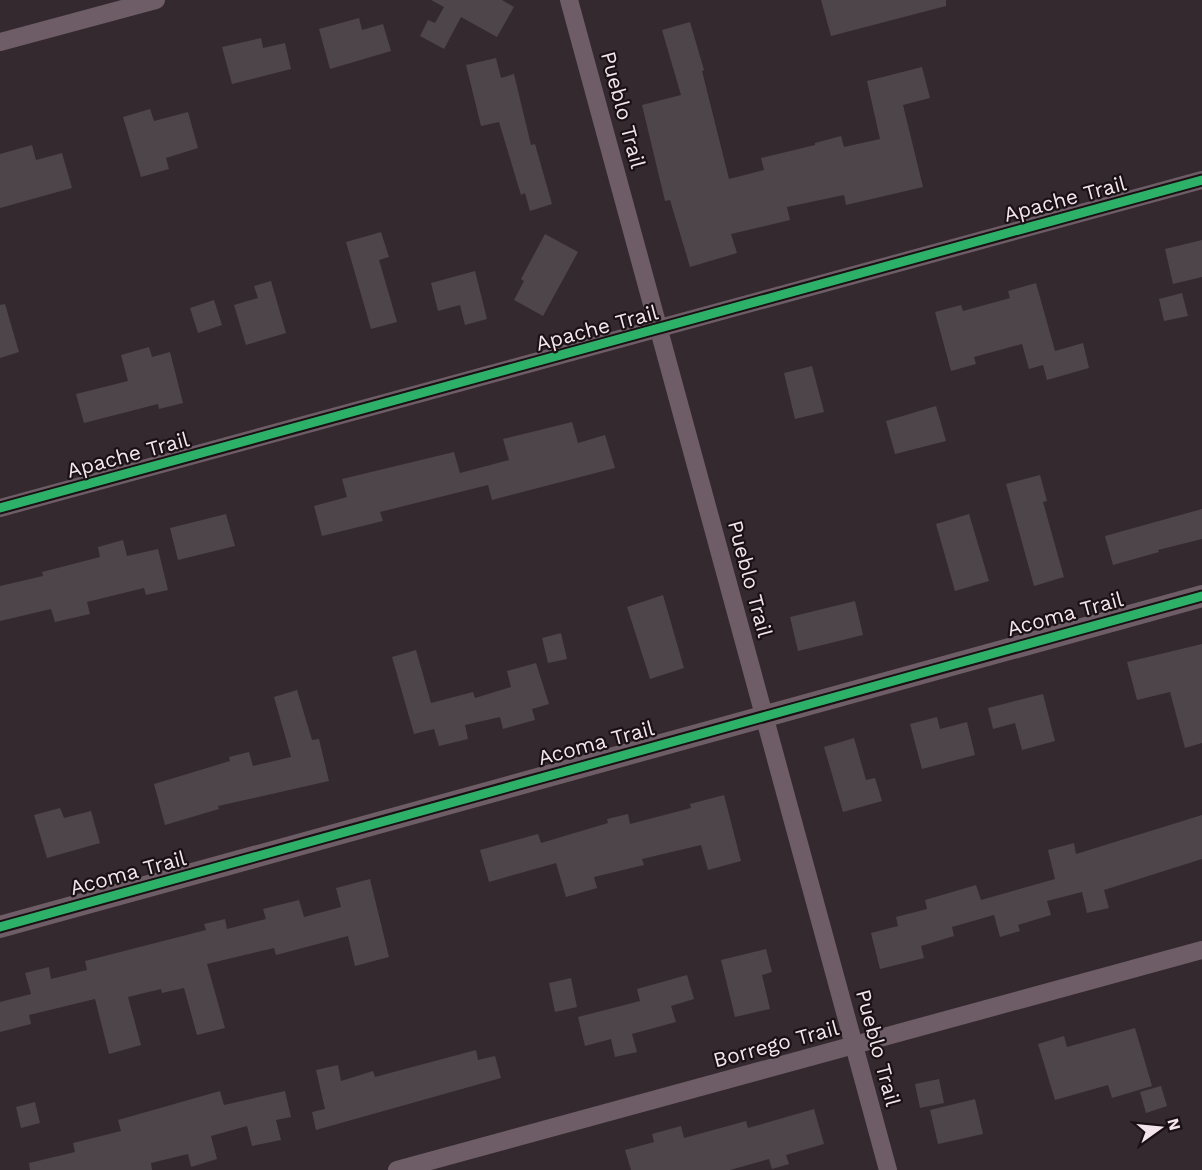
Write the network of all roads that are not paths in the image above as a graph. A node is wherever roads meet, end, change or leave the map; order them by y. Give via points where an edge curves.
1 (156, 0) edge
2 (569, 0) edge
3 (0, 42) edge
4 (1202, 180) edge
5 (659, 330) junction
6 (0, 508) edge
7 (1202, 596) edge
8 (764, 715) junction
9 (0, 927) edge
10 (1202, 950) edge
11 (854, 1047) junction
12 (397, 1170) edge
13 (888, 1170) edge

1 - 3 street
2 - 5 street, Pueblo Trail
4 - 5 street, Apache Trail
5 - 6 street, Apache Trail
5 - 8 street, Pueblo Trail
7 - 8 street, Acoma Trail
8 - 9 street, Acoma Trail
8 - 11 street, Pueblo Trail
10 - 11 street, Borrego Trail
11 - 12 street, Borrego Trail
11 - 13 street, Pueblo Trail

